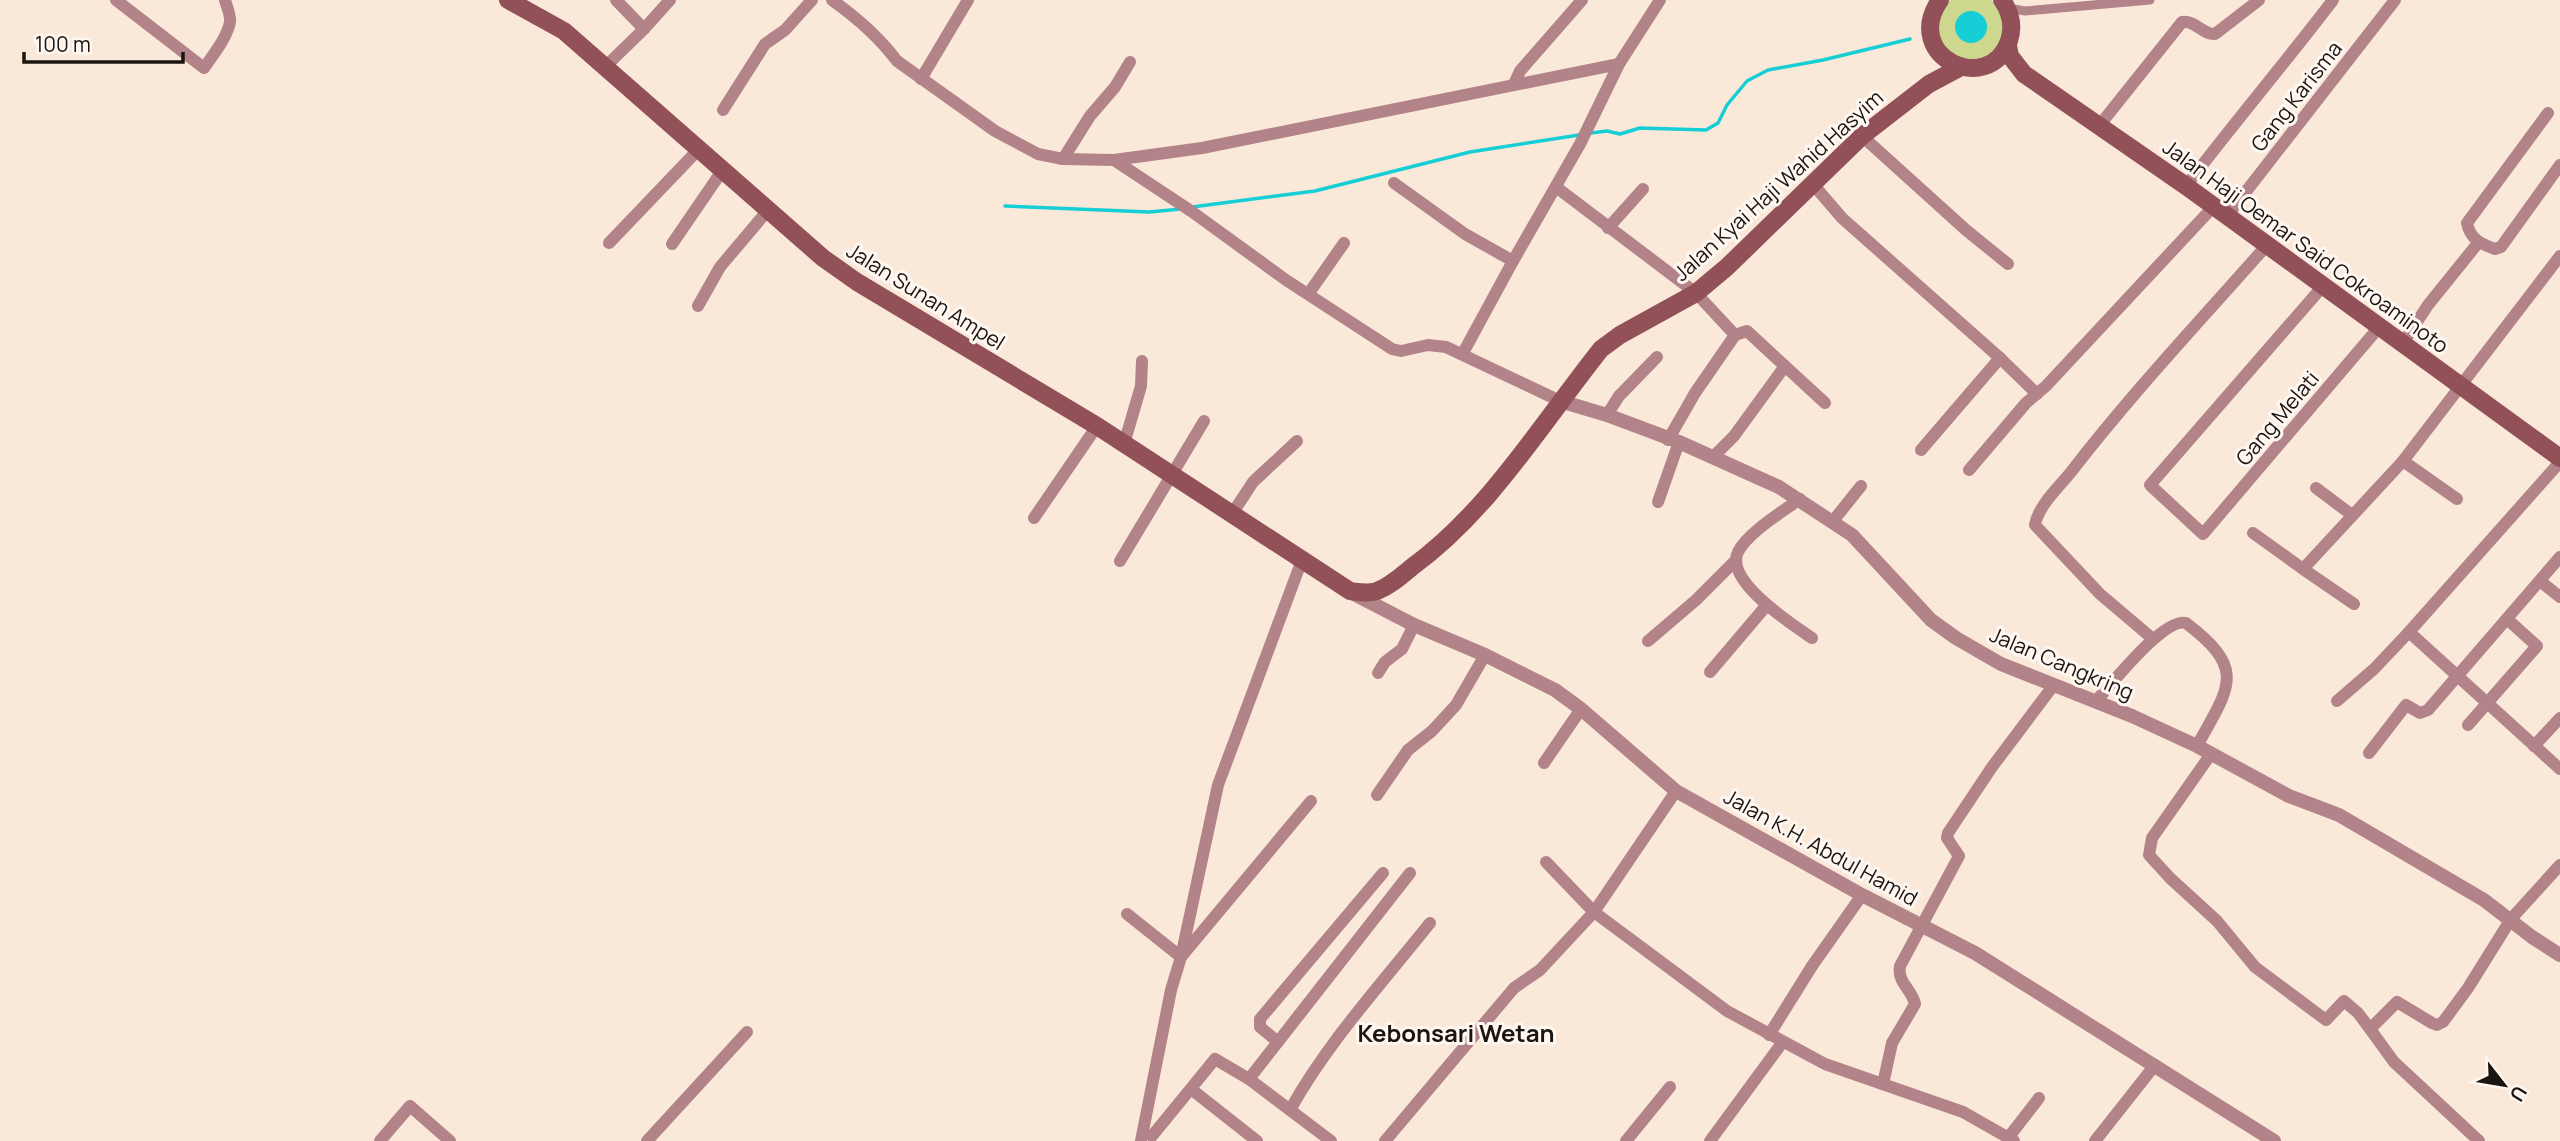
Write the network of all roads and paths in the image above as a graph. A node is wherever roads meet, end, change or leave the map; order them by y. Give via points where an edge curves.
1 (116, 0) edge
2 (225, 0) edge
3 (508, 0) edge
4 (616, 0) edge
5 (670, 0) edge
6 (812, 0) edge
7 (832, 0) edge
8 (968, 0) edge
9 (1583, 0) edge
10 (1660, 0) edge
11 (1921, 0) edge
12 (1940, 0) edge
13 (1946, 0) edge
14 (2150, 0) edge
15 (2259, 0) edge
16 (2333, 0) edge
17 (2395, 0) edge
18 (2002, 3) edge
19 (1930, 22) junction
20 (637, 36) junction
21 (2008, 46) junction
22 (1939, 54) junction
23 (612, 60) junction
24 (1130, 62) dead end
25 (1619, 65) junction
26 (1987, 65) junction
27 (1961, 67) junction
28 (2024, 74) junction
29 (921, 79) junction
30 (1514, 84) junction
31 (1929, 84) junction
32 (723, 110) dead end
33 (2548, 113) dead end
34 (2099, 126) junction
35 (1862, 136) junction
36 (698, 150) junction
37 (1063, 159) junction
38 (1114, 160) junction
39 (2560, 165) edge
40 (722, 172) junction
41 (1394, 183) dead end
42 (1812, 183) junction
43 (2186, 186) junction
44 (1556, 187) junction
45 (1643, 188) dead end
46 (769, 209) junction
47 (2220, 211) junction
48 (1608, 228) junction
49 (608, 243) dead end
50 (1344, 243) dead end
51 (2478, 243) junction
52 (671, 244) dead end
53 (2267, 245) junction
54 (2560, 256) edge
55 (1513, 261) junction
56 (2008, 264) dead end
57 (2323, 286) junction
58 (1309, 293) junction
59 (1696, 293) junction
60 (698, 306) dead end
61 (2380, 326) junction
62 (1735, 335) junction
63 (2403, 344) junction
64 (1463, 353) junction
65 (1657, 357) dead end
66 (2000, 358) junction
67 (1142, 361) dead end
68 (1785, 366) junction
69 (2461, 387) junction
70 (2037, 394) junction
71 (1560, 401) junction
72 (1825, 403) dead end
73 (1606, 415) junction
74 (1204, 421) dead end
75 (1097, 426) junction
76 (1297, 440) dead end
77 (1673, 441) junction
78 (1124, 444) junction
79 (1922, 450) dead end
80 (1713, 457) junction
81 (2403, 460) junction
82 (2560, 460) edge
83 (1969, 470) dead end
84 (1172, 475) junction
85 (1861, 486) dead end
86 (2316, 488) dead end
87 (1800, 499) junction
88 (2457, 499) dead end
89 (1658, 502) dead end
90 (1231, 514) junction
91 (2352, 516) junction
92 (1034, 518) dead end
93 (1833, 521) junction
94 (2253, 533) dead end
95 (2560, 557) edge
96 (1302, 560) junction
97 (1120, 561) dead end
98 (1735, 561) junction
99 (2303, 569) junction
100 (2540, 581) junction
101 (1392, 582) junction
102 (1350, 591) junction
103 (2560, 597) edge
104 (2354, 604) dead end
105 (1766, 606) junction
106 (1392, 614) junction
107 (2507, 619) junction
108 (1414, 625) junction
109 (2409, 632) junction
110 (1812, 638) dead end
111 (2153, 639) junction
112 (1648, 641) dead end
113 (1485, 655) junction
114 (1710, 671) dead end
115 (1378, 673) dead end
116 (2456, 676) junction
117 (2053, 686) junction
118 (2096, 701) junction
119 (2337, 701) dead end
120 (2488, 702) junction
121 (1581, 709) junction
122 (2560, 718) edge
123 (2468, 725) dead end
124 (2197, 746) junction
125 (2535, 746) junction
126 (2369, 753) dead end
127 (2211, 754) junction
128 (1544, 763) dead end
129 (2560, 769) edge
130 (1676, 791) junction
131 (1377, 795) dead end
132 (1311, 801) dead end
133 (1546, 862) dead end
134 (2560, 864) edge
135 (1383, 873) dead end
136 (1410, 873) dead end
137 (1862, 895) junction
138 (1594, 912) junction
139 (1127, 914) dead end
140 (2511, 919) junction
141 (1430, 923) dead end
142 (1922, 926) junction
143 (2560, 955) edge
144 (1181, 957) junction
145 (2370, 1029) junction
146 (747, 1032) dead end
147 (1769, 1035) junction
148 (1278, 1042) junction
149 (1782, 1043) junction
150 (2155, 1065) junction
151 (1249, 1079) junction
152 (1883, 1084) junction
153 (1670, 1087) dead end
154 (1191, 1089) junction
155 (2039, 1098) dead end
156 (1290, 1110) junction
157 (1992, 1136) edge
158 (1149, 1137) edge
159 (2011, 1139) edge
160 (380, 1141) edge
161 (450, 1141) edge
162 (647, 1141) edge
163 (1257, 1141) edge
164 (1331, 1141) edge
165 (1385, 1141) edge
166 (1626, 1141) edge
167 (1710, 1141) edge
168 (2095, 1141) edge
169 (2274, 1141) edge
170 (2479, 1141) edge

1 - 2 street via 204,68 230,20
3 - 23 main road, Jalan Sunan Ampel
4 - 20 street
5 - 20 street
6 - 32 street via 765,44
7 - 29 street
8 - 29 street
9 - 30 street via 1520,71
10 - 25 street
11 - 19 main road
12 - 19 main road
13 - 18 street via 1935,17 1937,43 1955,61 1967,64 1980,63 2001,48 2008,25
14 - 18 street via 2025,11
15 - 34 street via 2213,35 2182,22
16 - 43 street
17 - 47 street, Gang Karisma
18 - 21 main road via 2012,20
19 - 22 main road
20 - 23 street
21 - 26 main road
21 - 28 main road
22 - 27 main road
22 - 31 main road
23 - 36 main road, Jalan Sunan Ampel
24 - 37 street
25 - 30 street
25 - 44 street
26 - 27 main road
26 - 28 main road
27 - 31 main road, Jalan Kyai Haji Wahid Hasyim
28 - 34 main road, Jalan Haji Oemar Said Cokroaminoto
29 - 37 street via 995,131 1038,154
30 - 38 street via 1202,148
31 - 35 main road, Jalan Kyai Haji Wahid Hasyim
33 - 51 street via 2467,223
34 - 43 main road, Jalan Haji Oemar Said Cokroaminoto
35 - 42 main road, Jalan Kyai Haji Wahid Hasyim
35 - 56 street
36 - 40 main road, Jalan Sunan Ampel
36 - 49 street
37 - 38 street
38 - 58 street
39 - 51 street via 2501,247
40 - 46 main road, Jalan Sunan Ampel
40 - 52 street
41 - 55 street via 1465,234
42 - 59 main road, Jalan Kyai Haji Wahid Hasyim
42 - 66 street via 1842,218
43 - 47 main road, Jalan Haji Oemar Said Cokroaminoto
44 - 48 street
44 - 55 street
45 - 48 street
46 - 60 street via 720,267
46 - 75 main road, Jalan Sunan Ampel via 823,258 858,282
47 - 53 main road, Jalan Haji Oemar Said Cokroaminoto
47 - 70 street, Gang Karisma
48 - 59 street
50 - 58 street
51 - 63 street
53 - 57 main road, Jalan Haji Oemar Said Cokroaminoto
53 - 111 street via 2090,447 2035,521 2100,594
54 - 69 street
55 - 64 street
57 - 61 main road, Jalan Haji Oemar Said Cokroaminoto
57 - 61 street, Gang Melati via 2150,485 2203,534
58 - 64 street via 1392,349 1428,345
59 - 62 street
59 - 71 main road, Jalan Kyai Haji Wahid Hasyim via 1601,349
61 - 63 main road, Jalan Haji Oemar Said Cokroaminoto
62 - 68 street via 1746,331
62 - 77 street via 1695,393
63 - 69 main road, Jalan Haji Oemar Said Cokroaminoto
64 - 71 street
65 - 73 street
66 - 70 street
66 - 79 street
67 - 78 street via 1142,383
68 - 72 street
68 - 80 street
69 - 81 street
69 - 82 main road, Jalan Haji Oemar Said Cokroaminoto
70 - 83 street, Gang Karisma
71 - 73 street, Jalan Cangkring
71 - 101 main road, Jalan Kyai Haji Wahid Hasyim via 1471,514 1431,554
73 - 77 street, Jalan Cangkring
74 - 84 street
75 - 78 main road, Jalan Sunan Ampel
75 - 92 street
76 - 90 street via 1253,482
77 - 80 street, Jalan Cangkring
77 - 89 street
78 - 84 main road, Jalan Sunan Ampel
80 - 87 street, Jalan Cangkring
81 - 88 street
81 - 91 street
82 - 109 street
84 - 90 main road, Jalan Sunan Ampel
84 - 97 street
85 - 93 street
86 - 91 street
87 - 93 street, Jalan Cangkring
87 - 98 street via 1749,538
90 - 96 main road, Jalan Sunan Ampel
91 - 99 street
93 - 117 street, Jalan Cangkring via 1858,540 1938,626 2001,664
94 - 99 street
95 - 100 street
96 - 102 main road, Jalan Sunan Ampel
96 - 144 street via 1218,785
98 - 105 street
98 - 112 street
99 - 104 street
100 - 103 street
100 - 107 street
101 - 102 main road, Jalan Kyai Haji Wahid Hasyim via 1376,591
101 - 106 street via 1387,600
102 - 106 street, Jalan K.H. Abdul Hamid
105 - 110 street
105 - 114 street
106 - 108 street, Jalan K.H. Abdul Hamid
107 - 116 street
107 - 120 street via 2537,646
108 - 113 street, Jalan K.H. Abdul Hamid
108 - 115 street via 1402,649
109 - 116 street
109 - 119 street
111 - 118 street
111 - 124 street via 2172,624 2186,623 2225,664 2225,694
113 - 121 street, Jalan K.H. Abdul Hamid via 1537,679
113 - 131 street via 1456,705 1408,750
116 - 120 street
116 - 126 street via 2423,713 2406,705
117 - 118 street, Jalan Cangkring
117 - 142 street via 1948,833 1958,856
118 - 124 street, Jalan Cangkring
120 - 123 street
120 - 125 street
121 - 128 street
121 - 130 street, Jalan K.H. Abdul Hamid
122 - 125 street
124 - 127 street, Jalan Cangkring
125 - 129 street
127 - 140 street, Jalan Cangkring via 2289,796 2339,815
127 - 145 street via 2152,838 2149,855 2217,921 2255,967 2326,1020 2344,1002
130 - 137 street, Jalan K.H. Abdul Hamid
130 - 138 street
132 - 144 street
133 - 138 street
134 - 140 street
135 - 148 street via 1259,1019 1260,1027
136 - 148 street
137 - 142 street, Jalan K.H. Abdul Hamid
137 - 147 street
138 - 147 street via 1727,1011
138 - 165 street via 1540,970 1514,988
139 - 144 street
140 - 143 street, Jalan Cangkring
140 - 145 street via 2443,1022 2432,1023 2397,1002
141 - 156 street via 1325,1054
142 - 150 street, Jalan K.H. Abdul Hamid via 1996,965
142 - 152 street via 1900,966 1901,982 1915,1004 1892,1043
144 - 158 street via 1171,990
145 - 170 street via 2394,1062
146 - 162 street
147 - 149 street
148 - 151 street
149 - 152 street
149 - 167 street
150 - 168 street
150 - 169 street, Jalan K.H. Abdul Hamid
151 - 154 street via 1215,1059
151 - 156 street
152 - 157 street via 1962,1112
153 - 166 street
154 - 158 street
154 - 163 street
155 - 159 street
156 - 164 street
157 - 159 street
160 - 161 street via 410,1106

